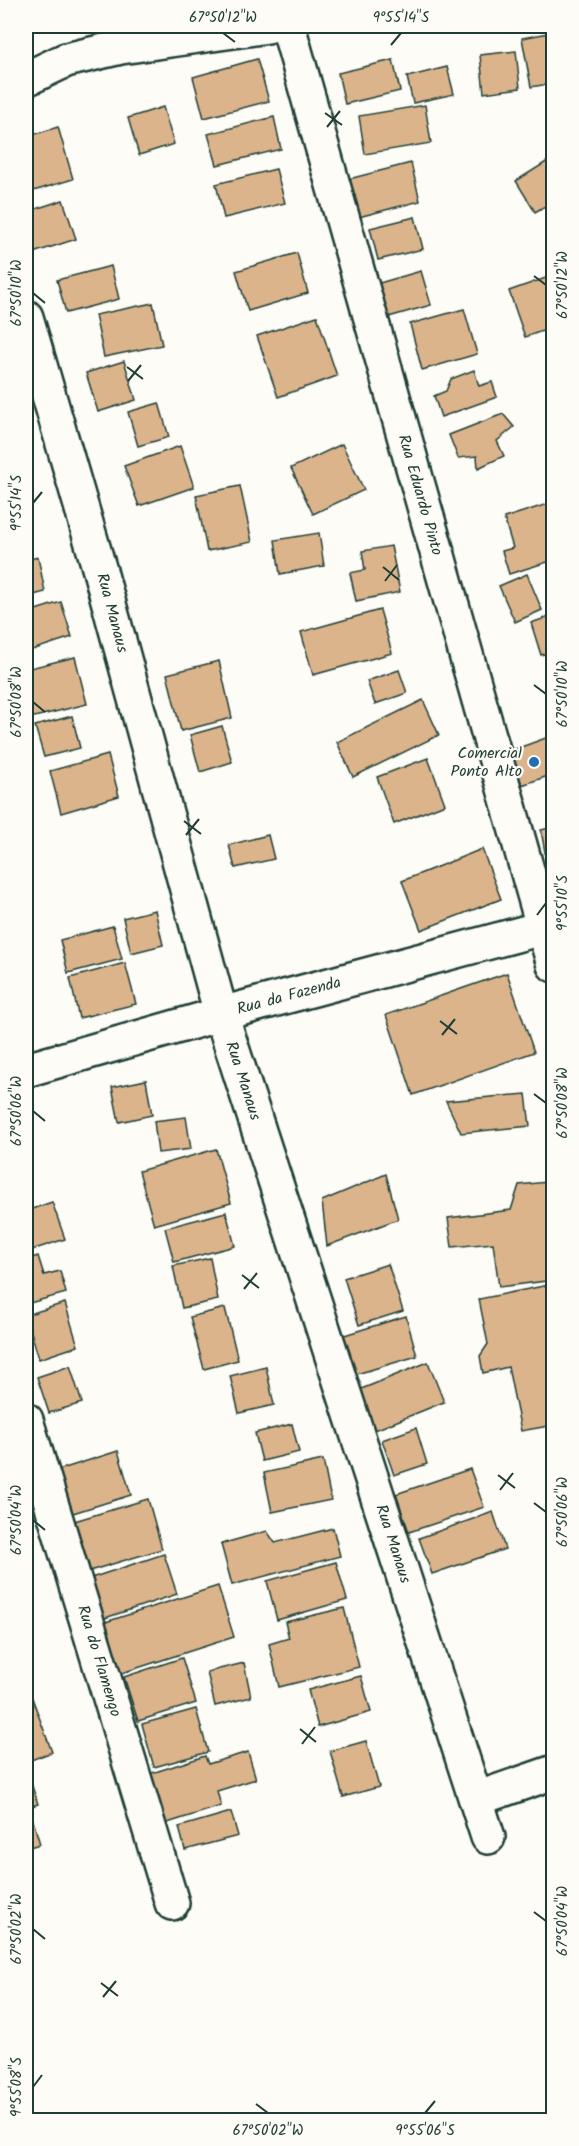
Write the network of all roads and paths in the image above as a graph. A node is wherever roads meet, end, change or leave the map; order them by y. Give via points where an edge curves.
1 (268, 26) edge
2 (288, 26) edge
3 (26, 79) edge
4 (26, 317) edge
5 (548, 928) edge
6 (554, 965) edge
7 (221, 1014) junction
8 (26, 1070) edge
9 (26, 1420) edge
10 (554, 1772) edge
11 (476, 1799) junction
12 (488, 1837) dead end
13 (172, 1902) dead end

1 - 3 street via 121,47 66,60
2 - 5 street, Rua Eduardo Pinto
4 - 7 street, Rua Manaus
5 - 6 street, Rua Eduardo Pinto
5 - 7 street, Rua da Fazenda
7 - 8 street, Rua da Fazenda
7 - 11 street, Rua Manaus
9 - 13 street, Rua do Flamengo
10 - 11 street
11 - 12 street, Rua Manaus

